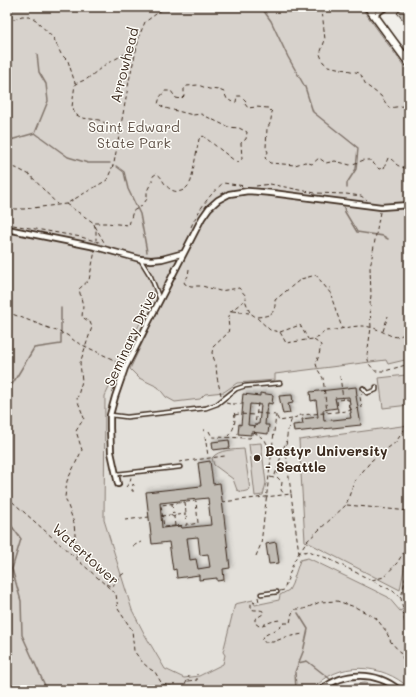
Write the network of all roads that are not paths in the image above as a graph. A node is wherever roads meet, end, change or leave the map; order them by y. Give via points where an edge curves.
1 (368, 7) edge
2 (386, 7) edge
3 (374, 15) junction
4 (406, 53) edge
5 (409, 63) edge
6 (409, 204) edge
7 (7, 229) edge
8 (184, 254) junction
9 (140, 259) junction
10 (160, 300) junction
11 (280, 383) dead end
12 (376, 387) dead end
13 (364, 390) road end
14 (110, 415) junction
15 (180, 467) dead end
16 (117, 474) junction
17 (118, 484) dead end
18 (278, 592) road end
19 (259, 594) road end
20 (321, 690) edge
21 (399, 690) edge

1 - 3 main road
2 - 3 street
3 - 4 main road
4 - 5 main road
6 - 8 street, Seminary Drive via 381,207 272,193 248,191 229,194 209,208
7 - 9 street via 96,247
8 - 9 street via 162,259
8 - 10 street, Seminary Drive
9 - 10 lane
10 - 14 street, Seminary Drive via 125,368
11 - 14 lane via 236,389 223,400 206,408 126,417
12 - 13 lane via 372,392 367,393
14 - 16 street, Seminary Drive via 111,452
15 - 16 lane
16 - 17 street, Seminary Drive
18 - 19 lane
20 - 21 street via 335,681 354,676 378,679

